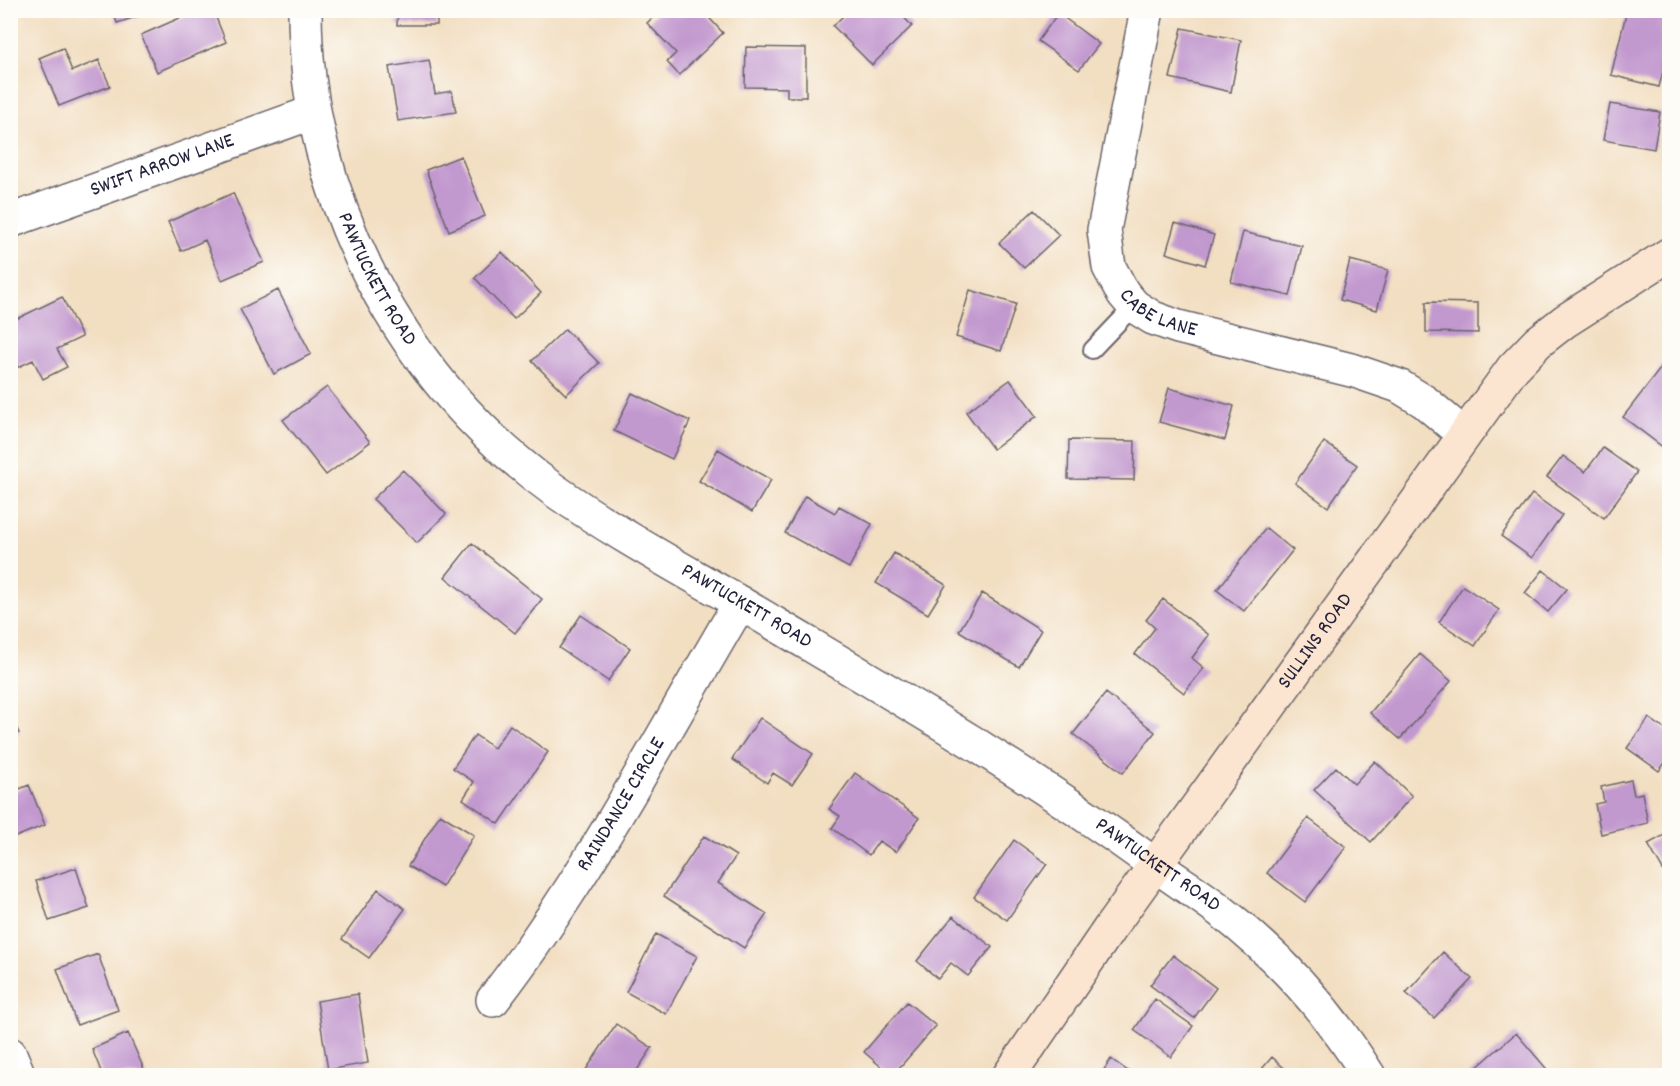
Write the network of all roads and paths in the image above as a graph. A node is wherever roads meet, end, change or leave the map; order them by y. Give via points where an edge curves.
1 (305, 10) edge
2 (1147, 10) edge
3 (314, 112) junction
4 (10, 221) edge
5 (1670, 254) edge
6 (1134, 306) junction
7 (1092, 350) dead end
8 (1463, 434) junction
9 (740, 603) junction
10 (1156, 865) junction
11 (493, 1000) dead end
12 (10, 1054) edge
13 (19, 1076) edge
14 (1009, 1076) edge
15 (1369, 1076) edge

1 - 3 street, PAWTUCKETT ROAD
2 - 6 street, CABE LANE via 1104,230 1109,267
3 - 4 street, SWIFT ARROW LANE
3 - 9 street, PAWTUCKETT ROAD via 333,189 357,252 387,311 453,397 506,450 553,489
5 - 8 street, SULLINS ROAD via 1538,342
6 - 7 lane
6 - 8 street, CABE LANE via 1178,327 1400,386
8 - 10 street, SULLINS ROAD
9 - 10 street, PAWTUCKETT ROAD via 1004,760
9 - 11 street, RAINDANCE CIRCLE via 576,879
10 - 14 street, SULLINS ROAD
10 - 15 street, PAWTUCKETT ROAD via 1223,913 1283,967 1333,1022
12 - 13 street

